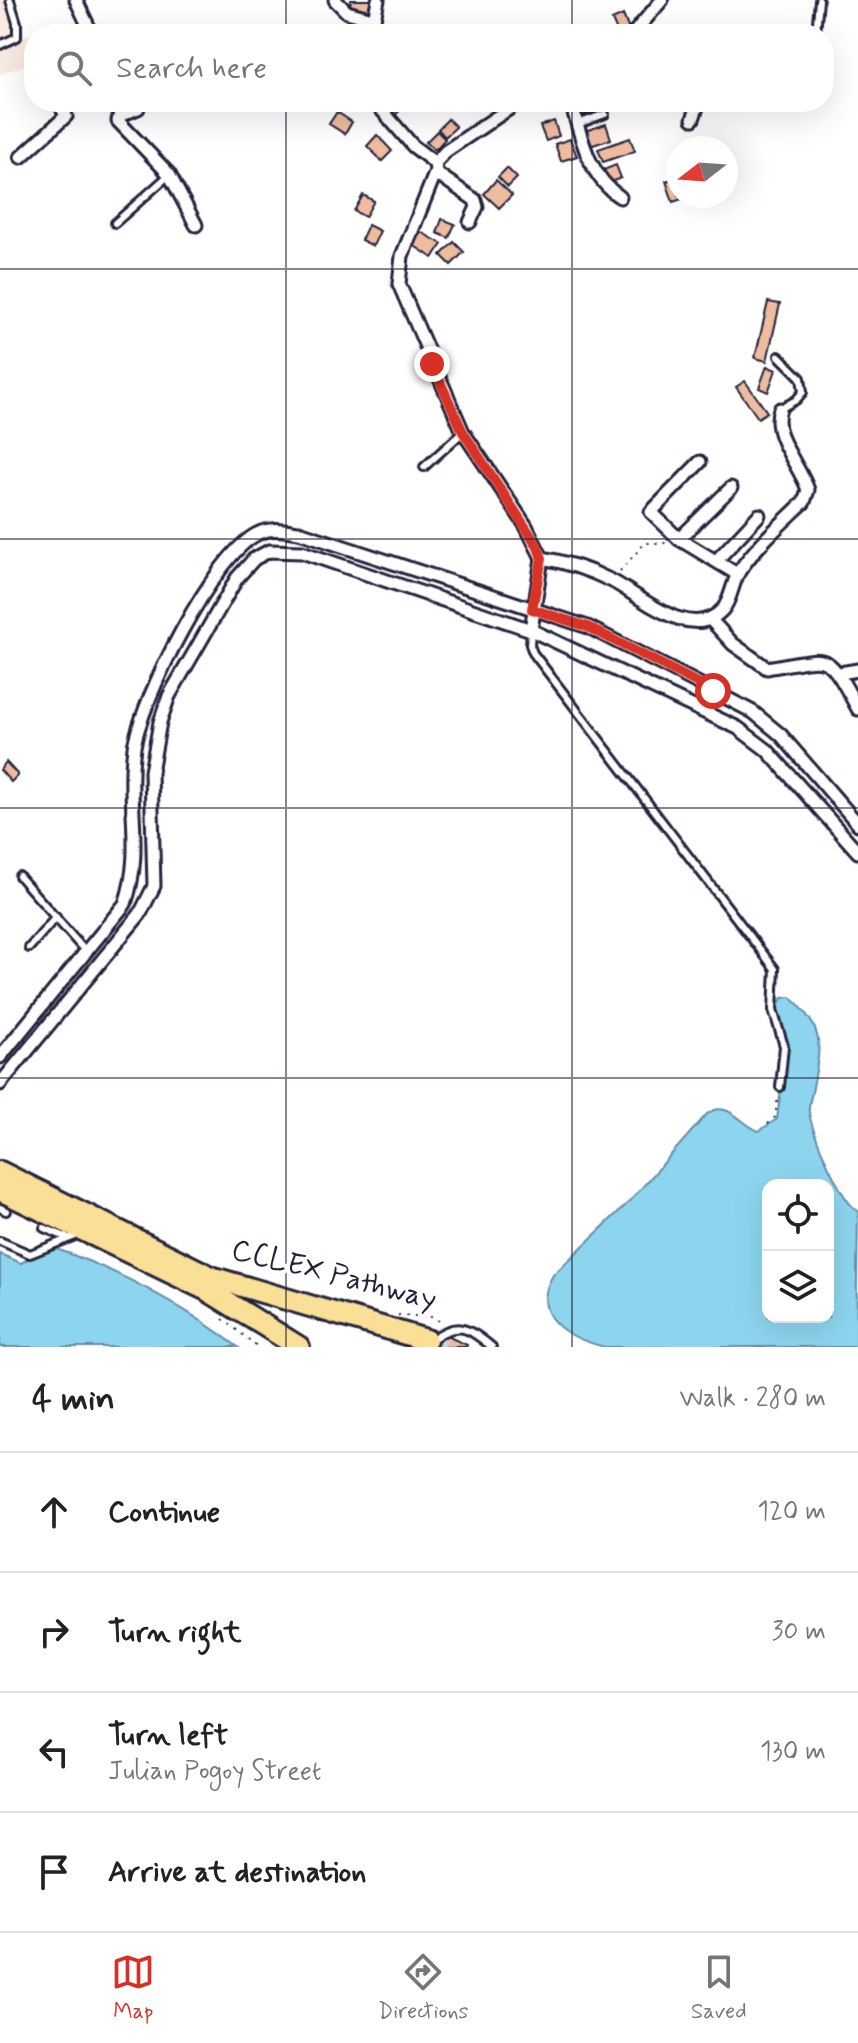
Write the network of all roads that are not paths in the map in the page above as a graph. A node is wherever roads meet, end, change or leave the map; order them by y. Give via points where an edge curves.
1 (10, 0) edge
2 (76, 0) edge
3 (335, 0) edge
4 (378, 0) edge
5 (662, 0) edge
6 (819, 0) edge
7 (373, 19) junction
8 (87, 24) edge
9 (372, 24) edge
10 (642, 24) edge
11 (817, 24) edge
12 (0, 45) edge
13 (64, 112) edge
14 (128, 112) edge
15 (384, 112) edge
16 (504, 112) edge
17 (574, 112) edge
18 (695, 112) edge
19 (605, 114) dead end
20 (693, 119) dead end
21 (578, 124) junction
22 (21, 157) dead end
23 (435, 168) junction
24 (169, 174) junction
25 (620, 197) dead end
26 (470, 222) dead end
27 (115, 223) dead end
28 (196, 225) dead end
29 (779, 356) dead end
30 (780, 409) joint
31 (463, 432) junction
32 (700, 462) dead end
33 (424, 467) dead end
34 (731, 488) dead end
35 (759, 515) dead end
36 (679, 539) junction
37 (542, 558) junction
38 (716, 561) junction
39 (737, 574) junction
40 (532, 609) junction
41 (710, 619) junction
42 (531, 630) junction
43 (858, 670) edge
44 (840, 673) junction
45 (858, 709) edge
46 (858, 824) edge
47 (858, 852) edge
48 (19, 876) dead end
49 (56, 917) junction
50 (29, 948) dead end
51 (85, 951) junction
52 (0, 1057) edge
53 (1, 1081) edge
54 (780, 1087) road end
55 (0, 1172) edge
56 (0, 1190) edge
57 (44, 1228) dead end
58 (78, 1235) junction
59 (0, 1241) edge
60 (428, 1340) joint
61 (299, 1347) edge
62 (492, 1347) edge

1 - 12 lane via 17,37
2 - 8 street
3 - 7 street via 347,12
4 - 7 street
5 - 10 street
6 - 11 lane
7 - 9 street
13 - 22 street via 66,116
14 - 24 street via 118,121
15 - 23 street
16 - 23 street via 446,151
17 - 21 street
18 - 20 street
19 - 21 lane
21 - 25 street via 600,180
23 - 26 street via 475,200
23 - 31 street via 398,275 406,305
24 - 27 lane
24 - 28 street
29 - 30 lane via 801,378 803,392
30 - 39 street via 776,420 781,438 808,490 804,502
31 - 33 lane
31 - 37 street
32 - 36 street via 651,509 655,520
34 - 36 street
35 - 38 street
36 - 38 street
37 - 40 street
37 - 41 street via 565,561 612,581 680,619
38 - 39 street
39 - 41 street via 724,608
40 - 42 street
40 - 46 street via 588,627 753,712 781,735
40 - 51 street via 299,532 275,529 243,542 176,642 139,723 132,773 135,876 125,904
41 - 44 street via 767,668 804,658
42 - 47 street via 738,728 767,750
42 - 53 street via 302,552 269,551 254,559 198,642 160,722 151,772 154,886 140,914
42 - 54 lane via 533,653 775,969 773,1010 784,1046
43 - 44 street
44 - 45 street
48 - 49 lane
49 - 50 lane
49 - 51 lane
51 - 52 street
55 - 60 highway via 211,1277
56 - 58 highway
57 - 58 lane
58 - 59 lane via 30,1254
58 - 61 highway via 207,1290
60 - 62 lane via 453,1327

